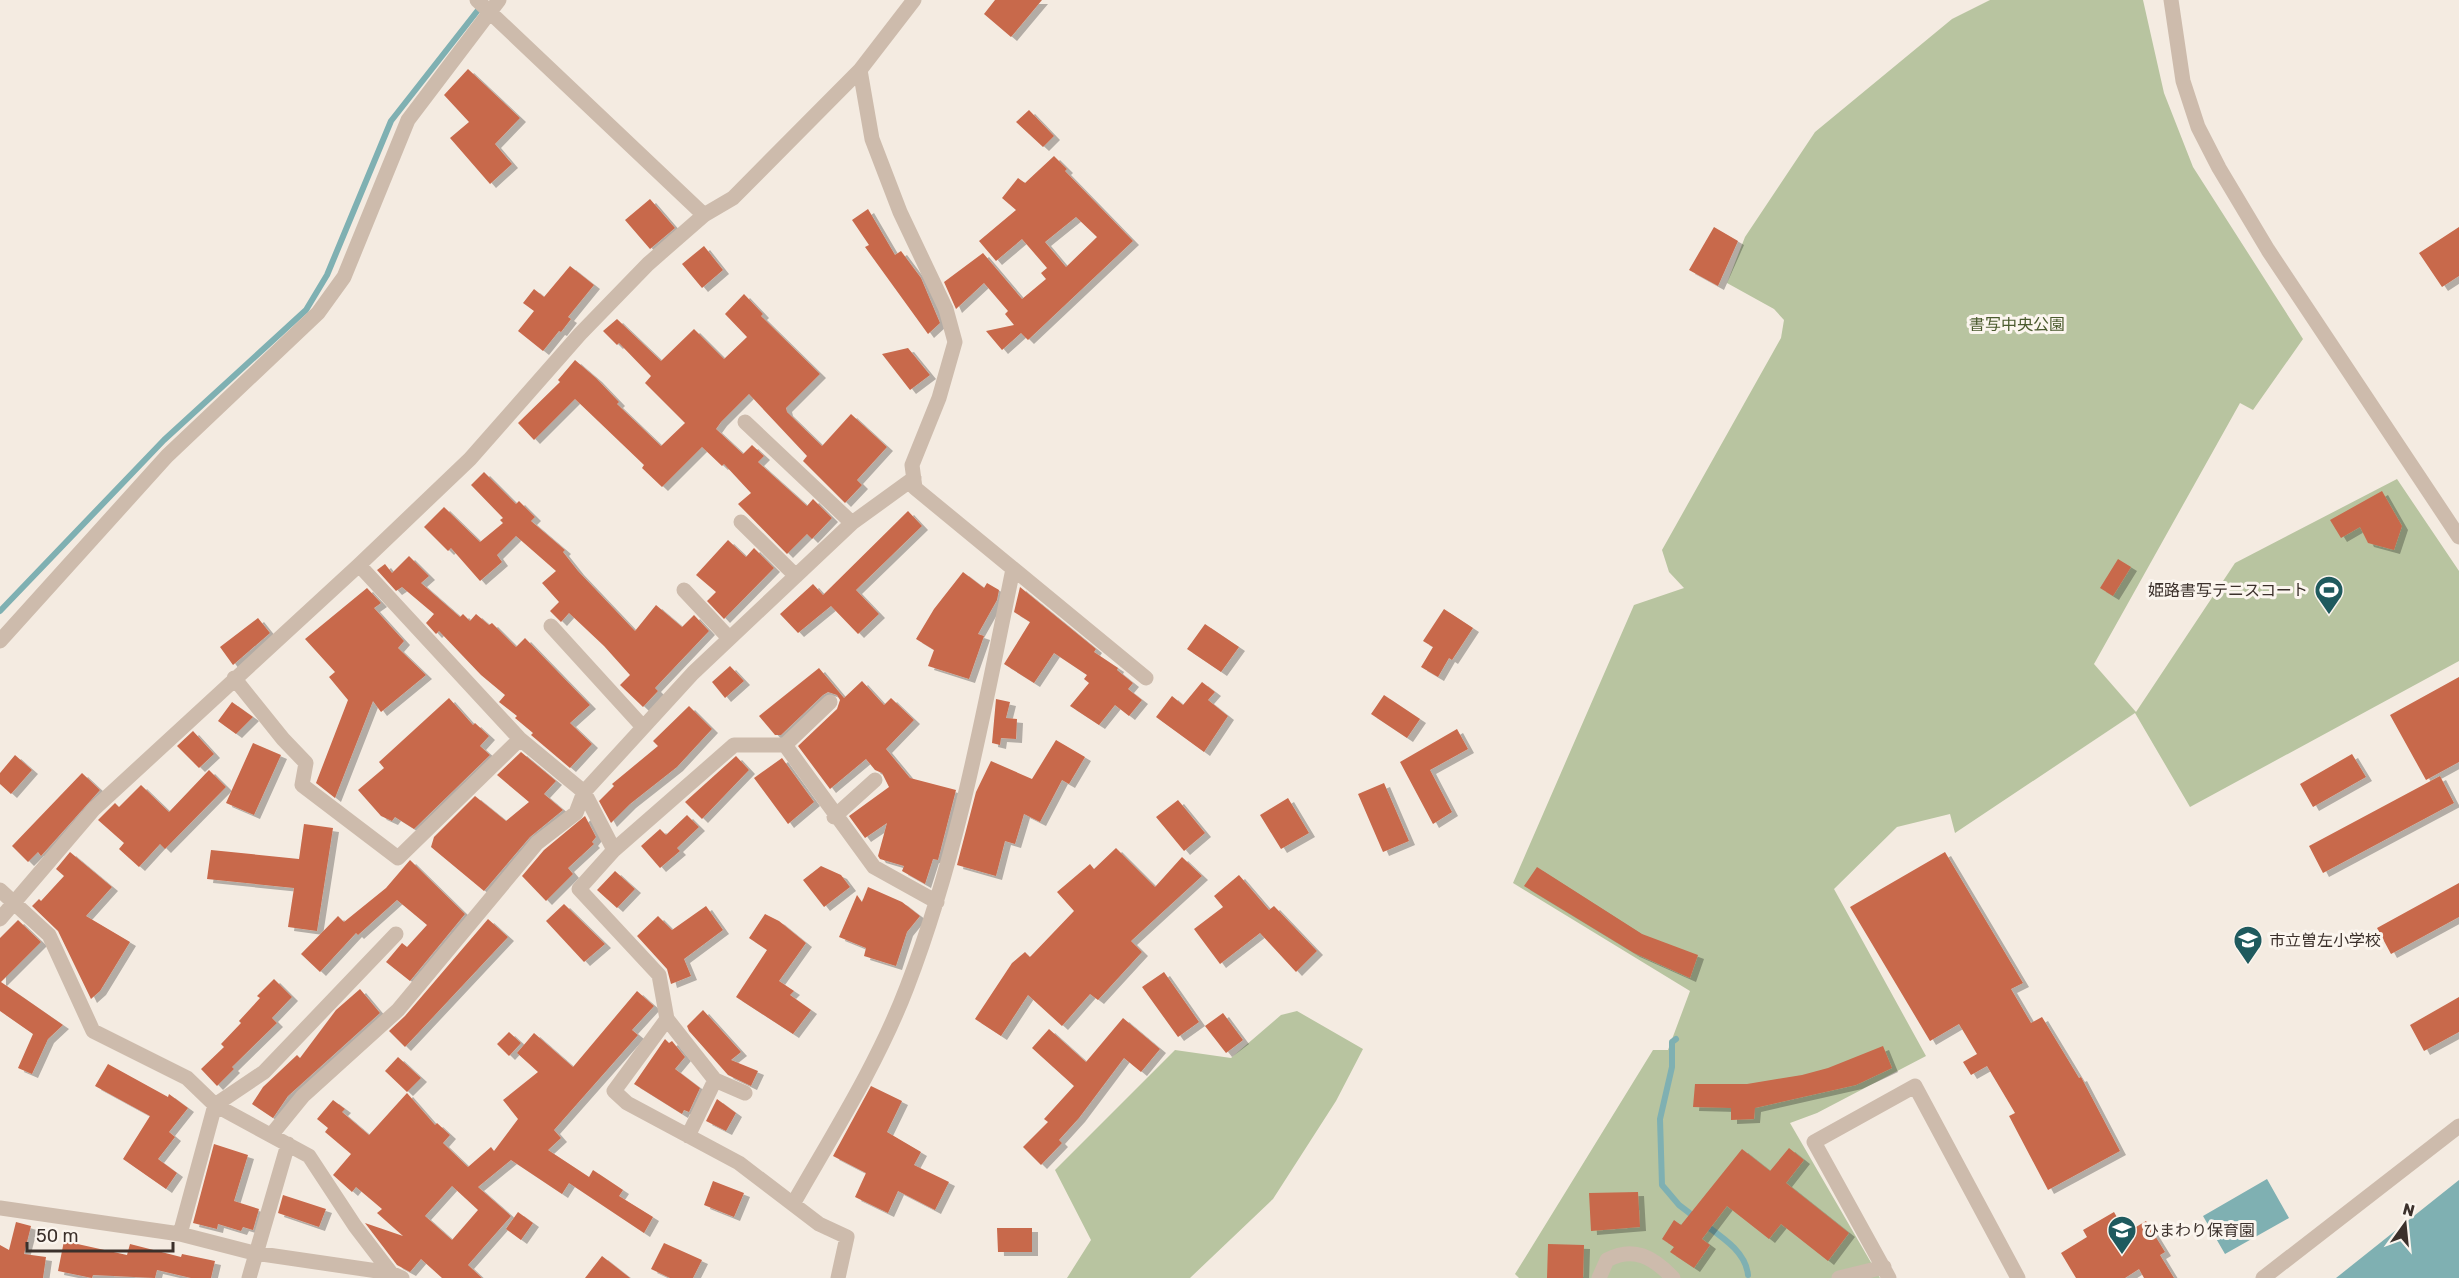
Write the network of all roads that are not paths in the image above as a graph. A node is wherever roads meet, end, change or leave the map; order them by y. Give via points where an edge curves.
1 (477, 0) edge
2 (914, 0) edge
3 (2171, 0) edge
4 (493, 6) edge
5 (860, 70) junction
6 (704, 215) junction
7 (745, 422) dead end
8 (914, 478) junction
9 (741, 522) dead end
10 (852, 523) junction
11 (2459, 537) edge
12 (359, 566) junction
13 (1013, 569) junction
14 (796, 576) junction
15 (684, 590) dead end
16 (551, 626) dead end
17 (729, 638) junction
18 (0, 640) edge
19 (234, 678) junction
20 (1146, 678) dead end
21 (830, 702) dead end
22 (644, 727) junction
23 (520, 739) junction
24 (785, 745) junction
25 (874, 780) dead end
26 (584, 792) junction
27 (834, 817) junction
28 (614, 850) junction
29 (0, 890) edge
30 (15, 902) junction
31 (937, 902) junction
32 (0, 919) edge
33 (396, 934) dead end
34 (667, 1019) junction
35 (715, 1080) junction
36 (745, 1093) dead end
37 (215, 1105) junction
38 (2459, 1126) edge
39 (272, 1134) junction
40 (688, 1136) junction
41 (288, 1144) junction
42 (793, 1204) junction
43 (0, 1208) edge
44 (180, 1234) junction
45 (254, 1253) junction
46 (1886, 1273) edge
47 (397, 1275) edge
48 (249, 1278) edge
49 (838, 1278) edge
50 (1599, 1278) edge
51 (1673, 1278) edge
52 (1839, 1278) edge
53 (2018, 1278) edge
54 (2263, 1278) edge

1 - 4 street
2 - 5 street
3 - 11 street via 2183,81 2198,127 2219,168 2268,250
4 - 6 street
4 - 18 street via 408,120 344,277 318,313 167,456
5 - 6 street via 733,198
5 - 8 street via 872,139 900,212 946,309 955,342 939,398 912,465
6 - 12 street via 648,264 580,334 470,459
7 - 10 street
8 - 10 street
8 - 13 street via 915,488
9 - 14 street
10 - 14 street
12 - 19 street
12 - 23 street
13 - 20 street
13 - 31 street via 974,762
14 - 17 street
15 - 17 street
16 - 22 street
17 - 22 street
19 - 23 street via 306,763 302,785 398,858
19 - 30 street via 94,809
21 - 24 street
22 - 26 street
23 - 26 street
24 - 27 street
24 - 28 street via 734,745
25 - 27 street
26 - 28 street
26 - 39 street via 576,813 537,843 398,1010 303,1096
27 - 31 street via 874,867
28 - 34 street via 579,889 659,975
29 - 30 street
30 - 32 street
30 - 37 street via 49,935 93,1031 187,1078
31 - 42 street via 907,989 855,1096
33 - 37 street via 264,1072
34 - 35 street
34 - 40 street via 614,1091 627,1103
35 - 36 street
35 - 40 street
37 - 39 street
37 - 44 street
38 - 54 street
39 - 41 street
40 - 42 street via 739,1163
41 - 45 street
41 - 47 street via 309,1156 355,1226
42 - 49 street via 819,1224 847,1237
43 - 44 street
44 - 45 street
45 - 47 street
45 - 48 street
46 - 52 street
46 - 53 street via 1814,1142 1915,1086
50 - 51 street via 1607,1260 1630,1252 1646,1256

